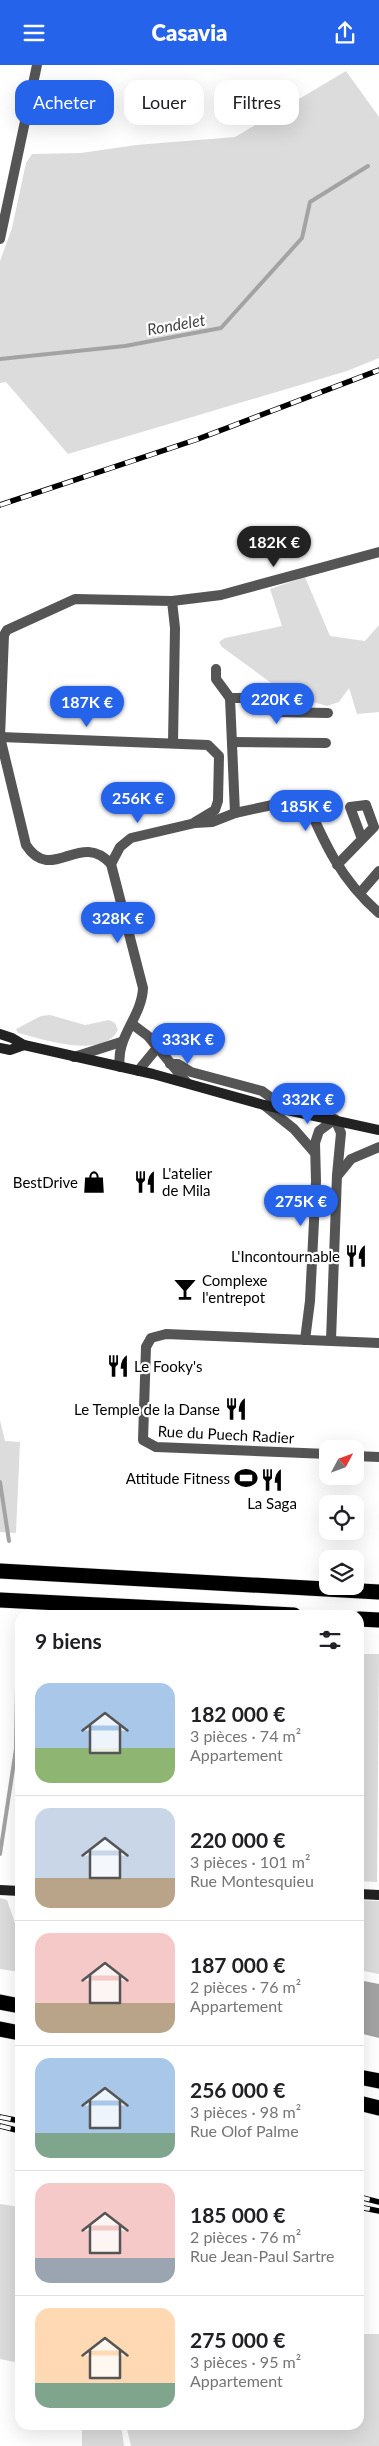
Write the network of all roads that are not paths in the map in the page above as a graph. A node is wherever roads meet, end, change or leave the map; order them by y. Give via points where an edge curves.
1 (37, 65) edge
2 (0, 239) edge
3 (379, 552) edge
4 (172, 601) junction
5 (216, 669) dead end
6 (230, 698) junction
7 (328, 713) dead end
8 (0, 737) edge
9 (232, 742) junction
10 (173, 743) junction
11 (326, 743) dead end
12 (235, 813) junction
13 (195, 823) junction
14 (362, 839) dead end
15 (111, 864) junction
16 (337, 865) junction
17 (379, 871) edge
18 (360, 893) junction
19 (379, 913) edge
20 (132, 1024) junction
21 (0, 1034) edge
22 (121, 1042) junction
23 (24, 1045) junction
24 (156, 1047) junction
25 (0, 1048) edge
26 (74, 1057) junction
27 (170, 1064) junction
28 (120, 1067) junction
29 (138, 1071) junction
30 (187, 1083) junction
31 (264, 1105) junction
32 (285, 1108) junction
33 (335, 1119) junction
34 (379, 1130) edge
35 (379, 1147) edge
36 (314, 1152) junction
37 (337, 1175) junction
38 (305, 1340) junction
39 (331, 1340) junction
40 (379, 1343) edge
41 (319, 1455) edge
42 (364, 1456) edge
43 (379, 1457) edge
44 (0, 1571) edge
45 (379, 1592) edge
46 (0, 1600) edge
47 (196, 1610) edge
48 (364, 1619) edge
49 (379, 1620) edge
50 (0, 1890) edge
51 (15, 1891) edge
52 (364, 1894) edge
53 (379, 1895) edge
54 (0, 2002) edge
55 (15, 2005) edge
56 (0, 2029) edge
57 (15, 2032) edge
58 (364, 2078) edge
59 (379, 2081) edge
60 (364, 2104) edge
61 (379, 2108) edge

1 - 2 street
3 - 4 street via 221,595
4 - 8 street via 75,599 7,630 4,635
4 - 10 street via 175,628
5 - 6 street via 216,679
6 - 7 street via 253,698 274,712
6 - 9 street
8 - 10 street
8 - 15 street via 26,845 32,853 40,859 49,860 91,851 104,856
9 - 11 street
9 - 12 street
10 - 13 street via 208,745 218,756 215,810
12 - 13 street via 212,822
12 - 16 street via 305,797
13 - 15 street via 131,838 120,847
14 - 16 street
15 - 20 street via 143,988
16 - 18 street
17 - 18 street
18 - 19 street
20 - 22 street
20 - 24 street
21 - 23 main road
22 - 26 street
22 - 28 street
23 - 25 main road via 10,1050
23 - 26 main road
24 - 27 street
24 - 29 street
26 - 28 main road
27 - 30 street
27 - 32 street via 262,1091
28 - 29 main road
29 - 30 main road
30 - 31 main road
31 - 32 main road
31 - 36 street via 294,1129
32 - 33 main road
33 - 34 main road
33 - 36 street via 319,1131
33 - 37 street via 342,1133
35 - 37 street via 351,1159
36 - 38 street via 316,1181
37 - 39 street
38 - 39 street, Rue du Puech Radier
38 - 41 street, Rue du Puech Radier via 166,1333 151,1338 146,1347 143,1440 156,1447
39 - 40 street, Rue du Puech Radier
42 - 43 street
44 - 45 highway
46 - 47 highway
48 - 49 highway
50 - 51 main road
52 - 53 main road
54 - 55 highway
56 - 57 highway
58 - 59 highway
60 - 61 highway

